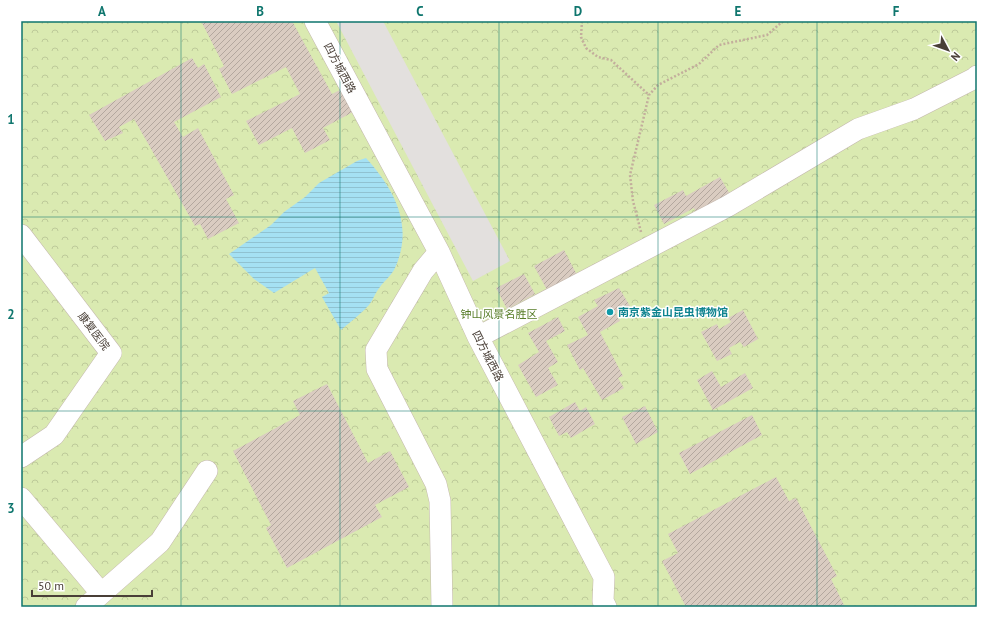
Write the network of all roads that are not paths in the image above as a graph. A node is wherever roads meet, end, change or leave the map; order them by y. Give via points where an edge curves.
1 (315, 21) edge
2 (976, 78) edge
3 (21, 235) edge
4 (438, 252) junction
5 (478, 337) junction
6 (21, 457) edge
7 (207, 471) dead end
8 (21, 498) edge
9 (101, 594) junction
10 (600, 605) edge
11 (86, 607) edge
12 (442, 607) edge

1 - 4 street, 四方城西路
2 - 5 street via 914,109 858,129 728,206
3 - 6 street, 康复医院 via 111,353 54,435
4 - 5 street, 四方城西路
4 - 12 street via 376,350 377,369 436,484 440,501
5 - 10 street, 四方城西路 via 604,577
7 - 9 street via 160,542
8 - 9 street
9 - 11 street

